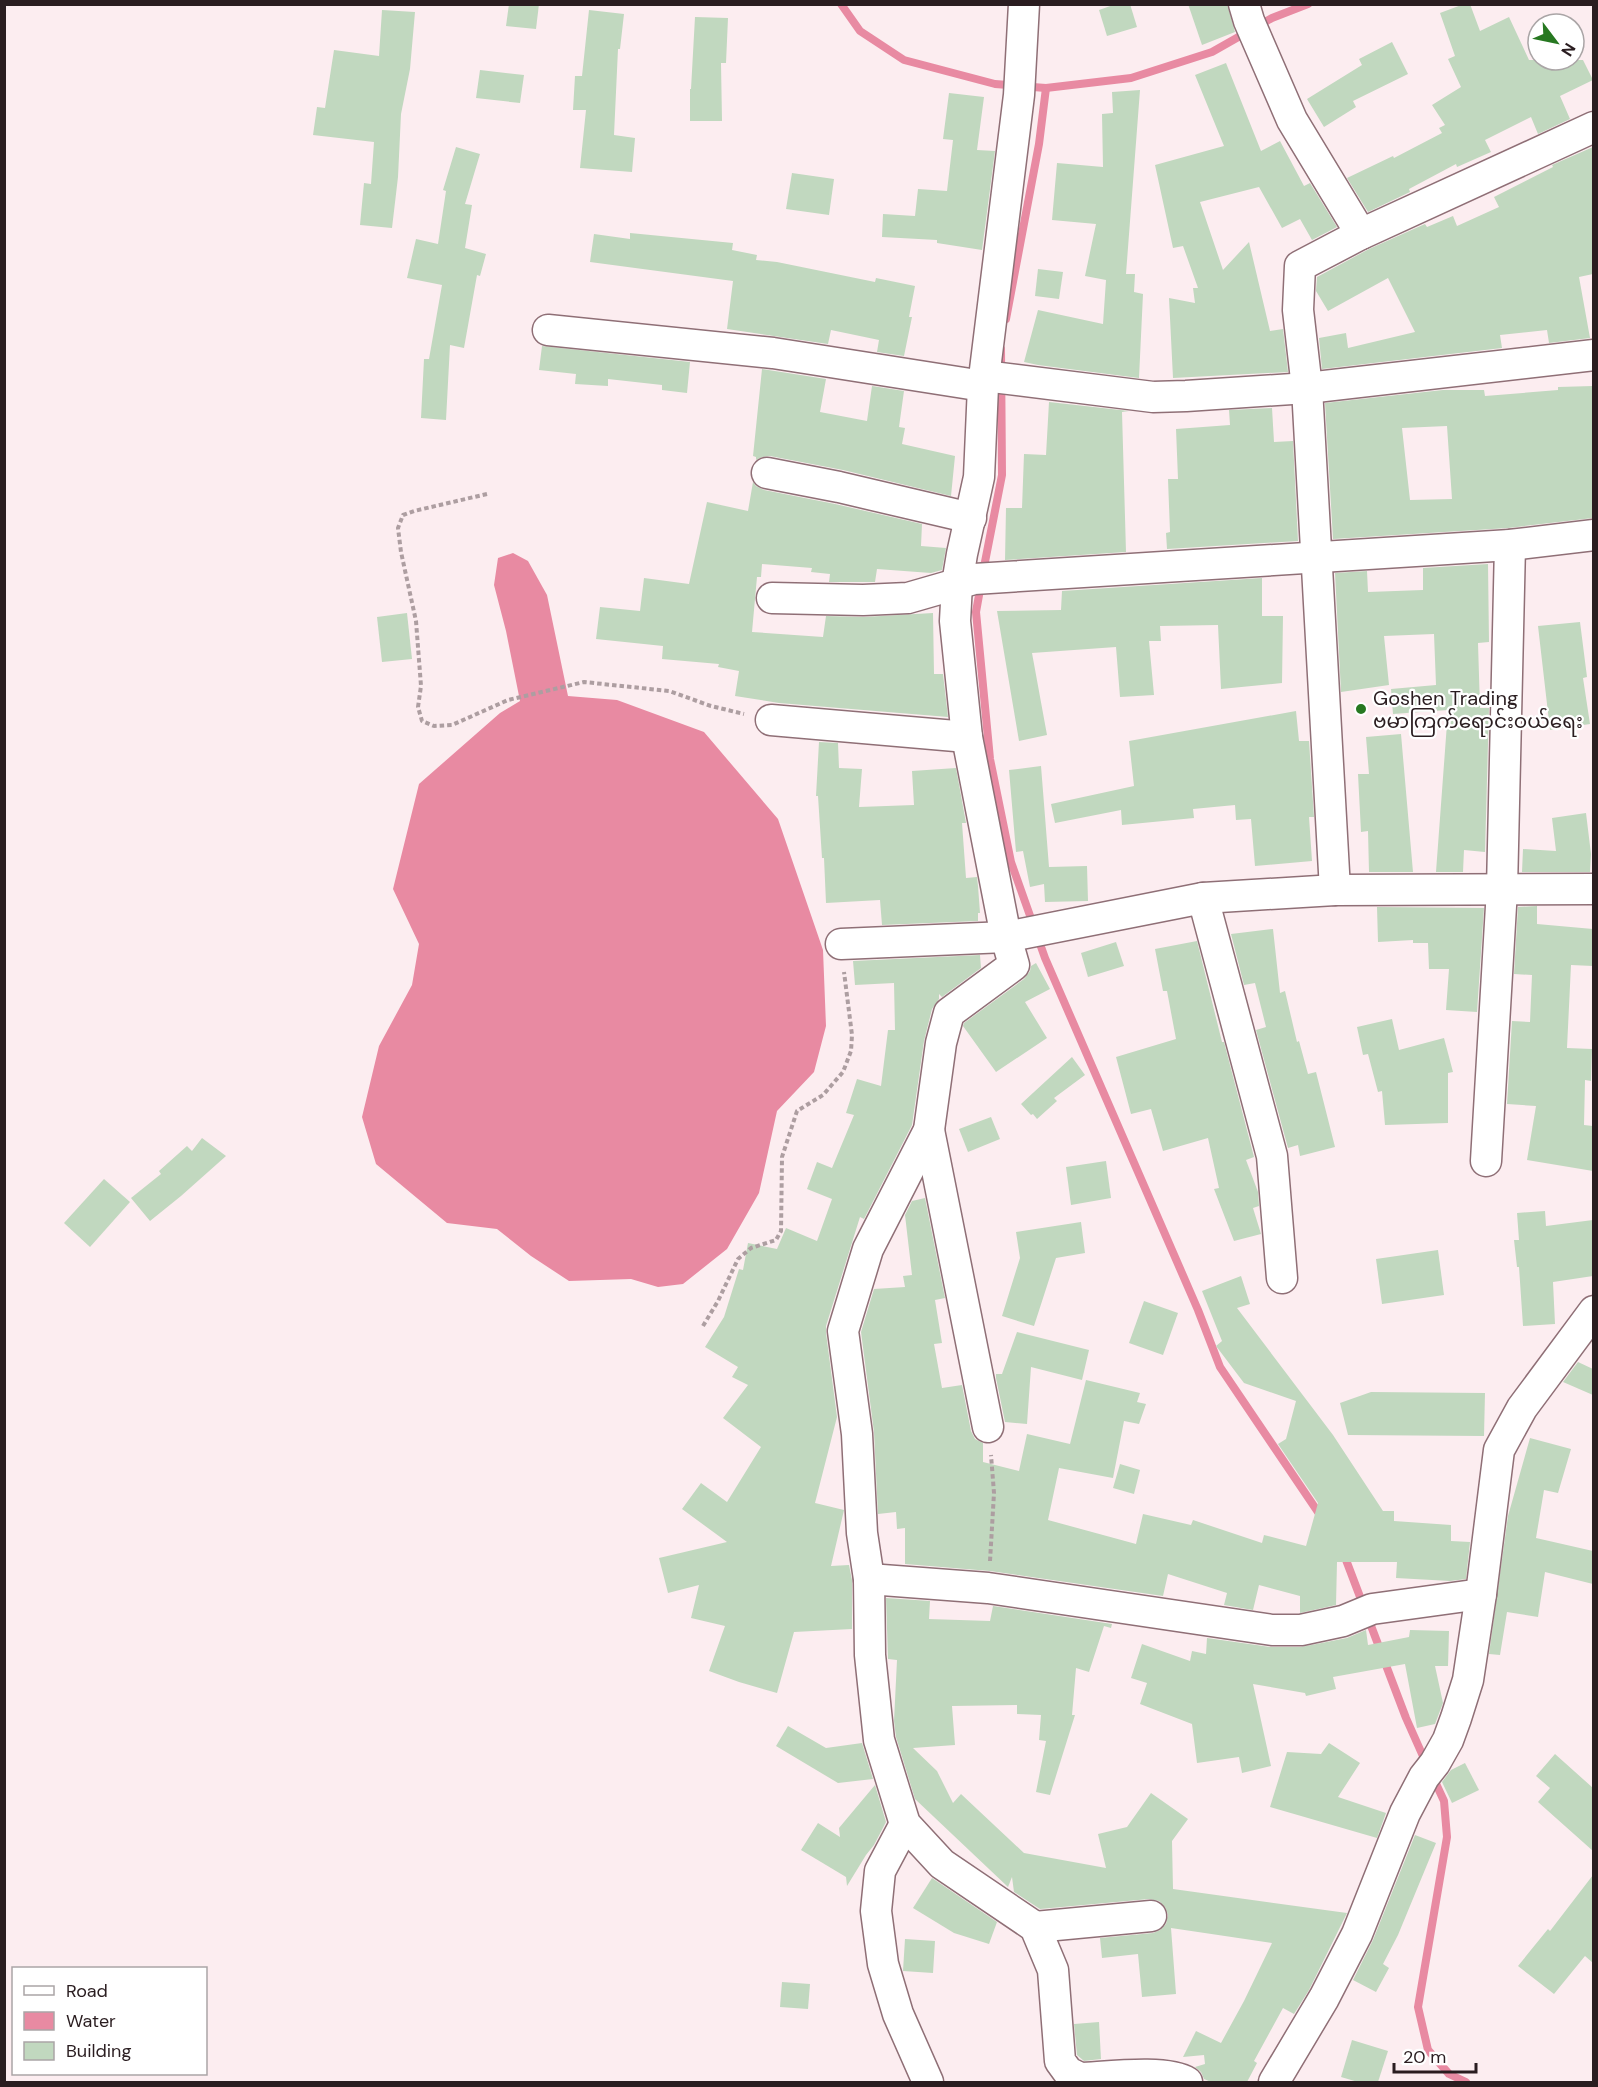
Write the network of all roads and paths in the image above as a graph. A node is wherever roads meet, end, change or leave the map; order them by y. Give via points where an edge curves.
1 (1024, 4) edge
2 (1250, 21) edge
3 (1593, 128) edge
4 (1361, 234) junction
5 (548, 330) dead end
6 (1593, 355) edge
7 (984, 381) junction
8 (1307, 388) junction
9 (766, 473) dead end
10 (487, 494) dead end
11 (971, 518) junction
12 (1593, 535) edge
13 (1510, 544) junction
14 (1317, 557) junction
15 (977, 580) junction
16 (771, 598) dead end
17 (771, 720) joint
18 (967, 738) junction
19 (1502, 889) junction
20 (1593, 889) edge
21 (1335, 890) junction
22 (1203, 898) junction
23 (1025, 933) junction
24 (841, 944) joint
25 (929, 1130) junction
26 (1486, 1161) dead end
27 (1282, 1278) dead end
28 (1593, 1311) edge
29 (703, 1326) dead end
30 (988, 1427) joint
31 (869, 1579) junction
32 (988, 1588) junction
33 (1481, 1594) junction
34 (905, 1824) junction
35 (1151, 1916) dead end
36 (1035, 1927) junction
37 (928, 2082) edge
38 (1187, 2082) edge
39 (1274, 2082) edge

1 - 7 street via 1020,84
2 - 4 street via 1293,120
3 - 4 street
4 - 8 street via 1300,266 1298,310
5 - 7 street via 773,353
6 - 8 street
7 - 8 street via 1014,379 1153,397
7 - 11 street via 979,477
8 - 14 street
9 - 11 street
10 - 17 path via 403,515 398,528 416,621 421,686 418,707 422,721 434,726 452,725 508,700 584,682 669,691
11 - 15 street
12 - 13 street
13 - 14 street
13 - 19 street
14 - 15 street
14 - 21 street
15 - 16 street via 908,598
15 - 18 street via 955,621
17 - 18 street
18 - 23 street
19 - 20 street
19 - 21 street
19 - 26 street
21 - 22 street
22 - 23 street
22 - 27 street via 1272,1156
23 - 24 street
23 - 25 street via 1014,965 949,1013
24 - 29 path via 851,1051 843,1072 823,1095 797,1111 782,1156 781,1231 776,1240 751,1248 738,1259
25 - 30 street
25 - 31 street via 868,1249 843,1331 857,1434 862,1533
28 - 33 street via 1522,1408 1499,1450
30 - 32 path via 994,1493
31 - 32 street
31 - 34 street via 870,1655 879,1740
32 - 33 street via 1272,1630 1301,1630 1364,1612
33 - 39 street via 1468,1680 1448,1740 1405,1813 1357,1934
34 - 36 street via 942,1864
34 - 37 street via 880,1871 876,1911 883,1964 898,2014
35 - 36 street
36 - 38 street via 1053,1970 1060,2061 1068,2072 1080,2078 1164,2075

